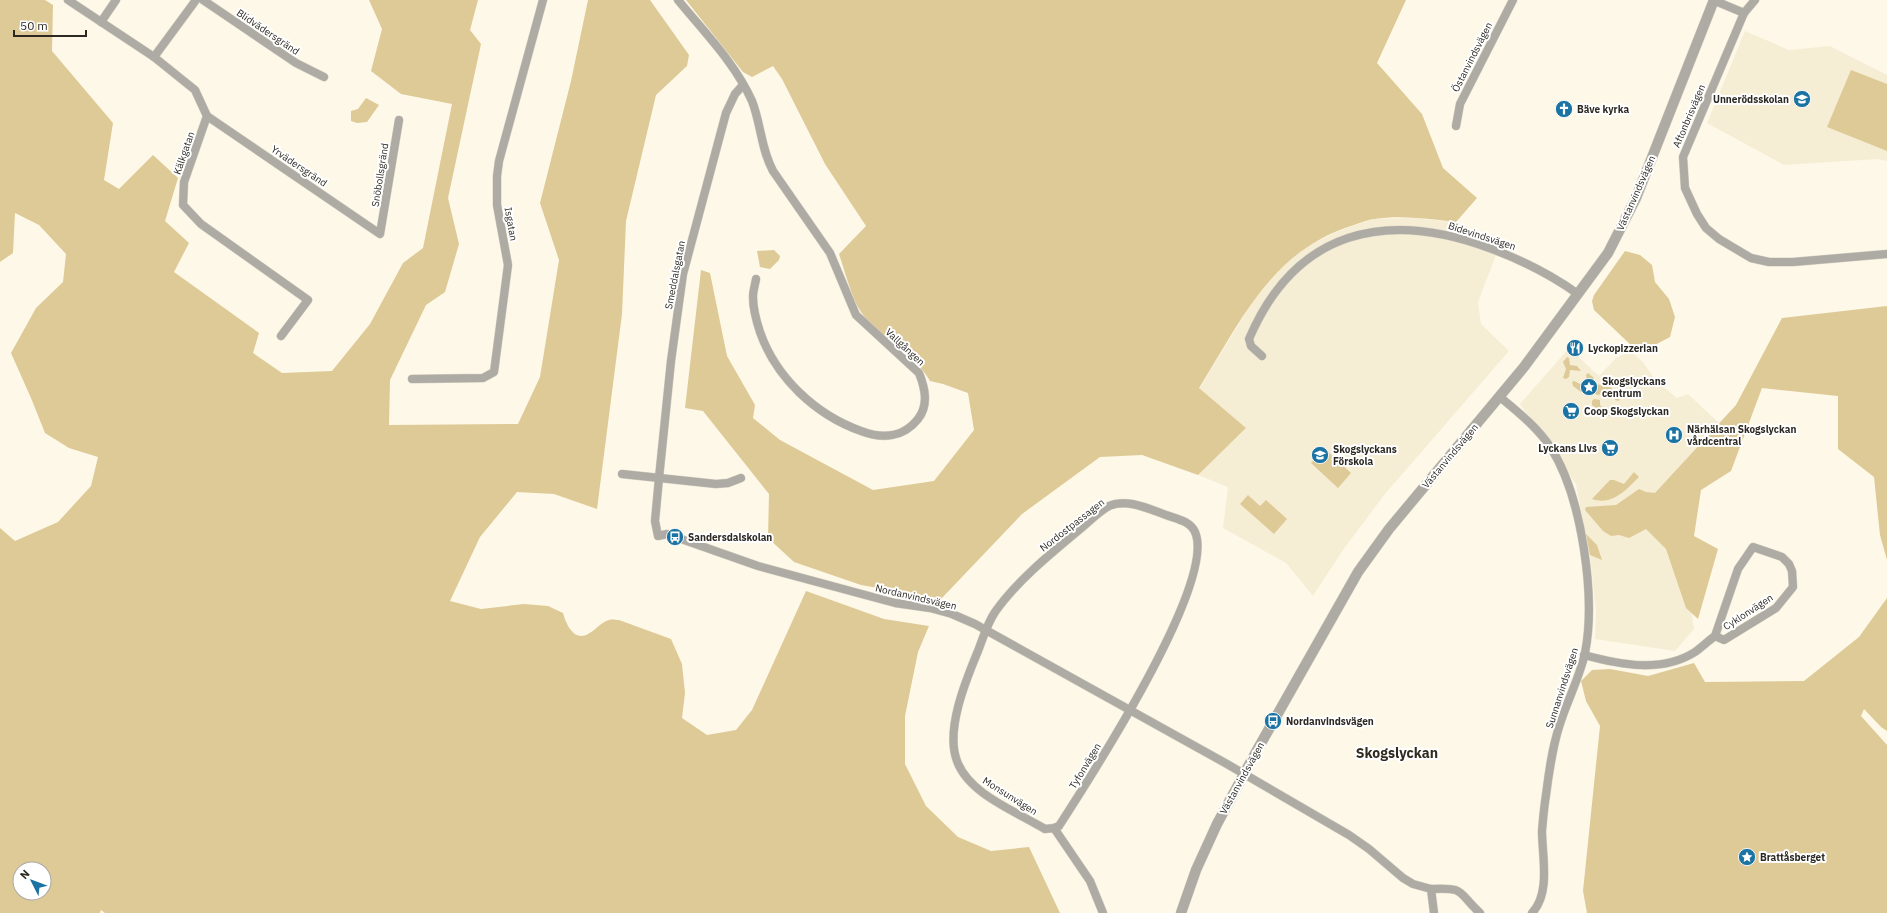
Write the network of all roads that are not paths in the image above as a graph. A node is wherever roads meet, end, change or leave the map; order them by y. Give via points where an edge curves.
1 (68, 0) edge
2 (116, 0) edge
3 (196, 0) edge
4 (203, 0) edge
5 (543, 0) edge
6 (678, 0) edge
7 (1513, 0) edge
8 (1714, 0) edge
9 (1755, 0) edge
10 (1744, 13) junction
11 (101, 22) junction
12 (154, 57) junction
13 (324, 77) dead end
14 (744, 85) junction
15 (207, 116) junction
16 (399, 120) dead end
17 (1456, 126) dead end
18 (380, 234) joint
19 (1887, 254) edge
20 (756, 279) dead end
21 (1578, 294) junction
22 (281, 336) dead end
23 (1262, 356) dead end
24 (412, 380) dead end
25 (1500, 397) junction
26 (622, 474) dead end
27 (659, 478) junction
28 (741, 478) dead end
29 (667, 534) joint
30 (986, 630) junction
31 (1714, 636) junction
32 (1584, 655) junction
33 (1129, 710) junction
34 (1244, 774) junction
35 (1054, 828) junction
36 (1431, 889) junction
37 (1103, 913) edge
38 (1181, 913) edge
39 (1434, 913) edge
40 (1480, 913) edge
41 (1532, 913) edge

1 - 11 street
2 - 11 street
3 - 12 street
4 - 13 street, Blidvädersgränd via 296,63
5 - 24 street, Isgatan via 497,176 498,205 508,265 494,372 483,378
6 - 14 street, Vallgången
7 - 17 street, Östanvindsvägen via 1460,104
8 - 10 street
8 - 21 street, Västanvindsvägen via 1636,198 1608,253
9 - 10 street, Aftonbrisvägen
10 - 19 street, Aftonbrisvägen via 1683,157 1685,188 1697,214 1706,228 1719,238 1751,258 1769,262
11 - 12 street
12 - 15 street via 195,90
14 - 20 street, Vallgången via 752,103 766,158 830,253 856,315 919,373 926,394 920,417 912,426 897,435 873,435 844,425 819,410 782,373 770,353 760,332 753,297
14 - 27 street, Smeddalsgatan via 735,94 726,113 683,274
15 - 18 street, Yrvädersgränd
15 - 22 street, Kälkgatan via 184,182 183,205 201,224 308,300
16 - 18 street, Snöbollsgränd
21 - 23 street, Bidevindsvägen via 1529,263 1472,241 1409,229 1358,235 1311,256 1280,285 1267,303 1249,339 1251,346
21 - 25 street, Västanvindsvägen
25 - 32 street, Sunnanvindsvägen via 1534,428 1550,447 1573,496 1588,588 1589,613
25 - 34 street, Västanvindsvägen via 1368,557 1330,619
26 - 27 street
27 - 28 street via 716,484
27 - 29 street, Smeddalsgatan via 655,521 658,536
29 - 30 street, Nordanvindsvägen via 758,566 895,603 952,614
30 - 33 street, Nordanvindsvägen
30 - 33 street, Nordostpassagen via 995,612 1039,563 1110,506 1131,504 1188,523 1196,534 1198,547 1194,570 1168,640
30 - 35 street, Monsunvägen via 959,701 954,733 957,761 975,788 1038,825 1046,829
31 - 31 street, Cyklonvägen via 1724,640 1776,608 1785,598 1793,587 1793,580 1789,564 1782,557 1753,547 1738,569
31 - 32 street, Cyklonvägen via 1694,653 1668,663 1626,664
32 - 41 street, Sunnanvindsvägen via 1558,728 1553,750 1543,818 1543,886 1539,904
33 - 34 street, Nordanvindsvägen
33 - 35 street, Tyfonvägen via 1096,769 1059,826
34 - 36 street, Nordanvindsvägen via 1349,835 1403,878
34 - 38 street, Västanvindsvägen via 1196,870
35 - 37 street via 1090,881
36 - 39 street
36 - 40 street via 1458,890

